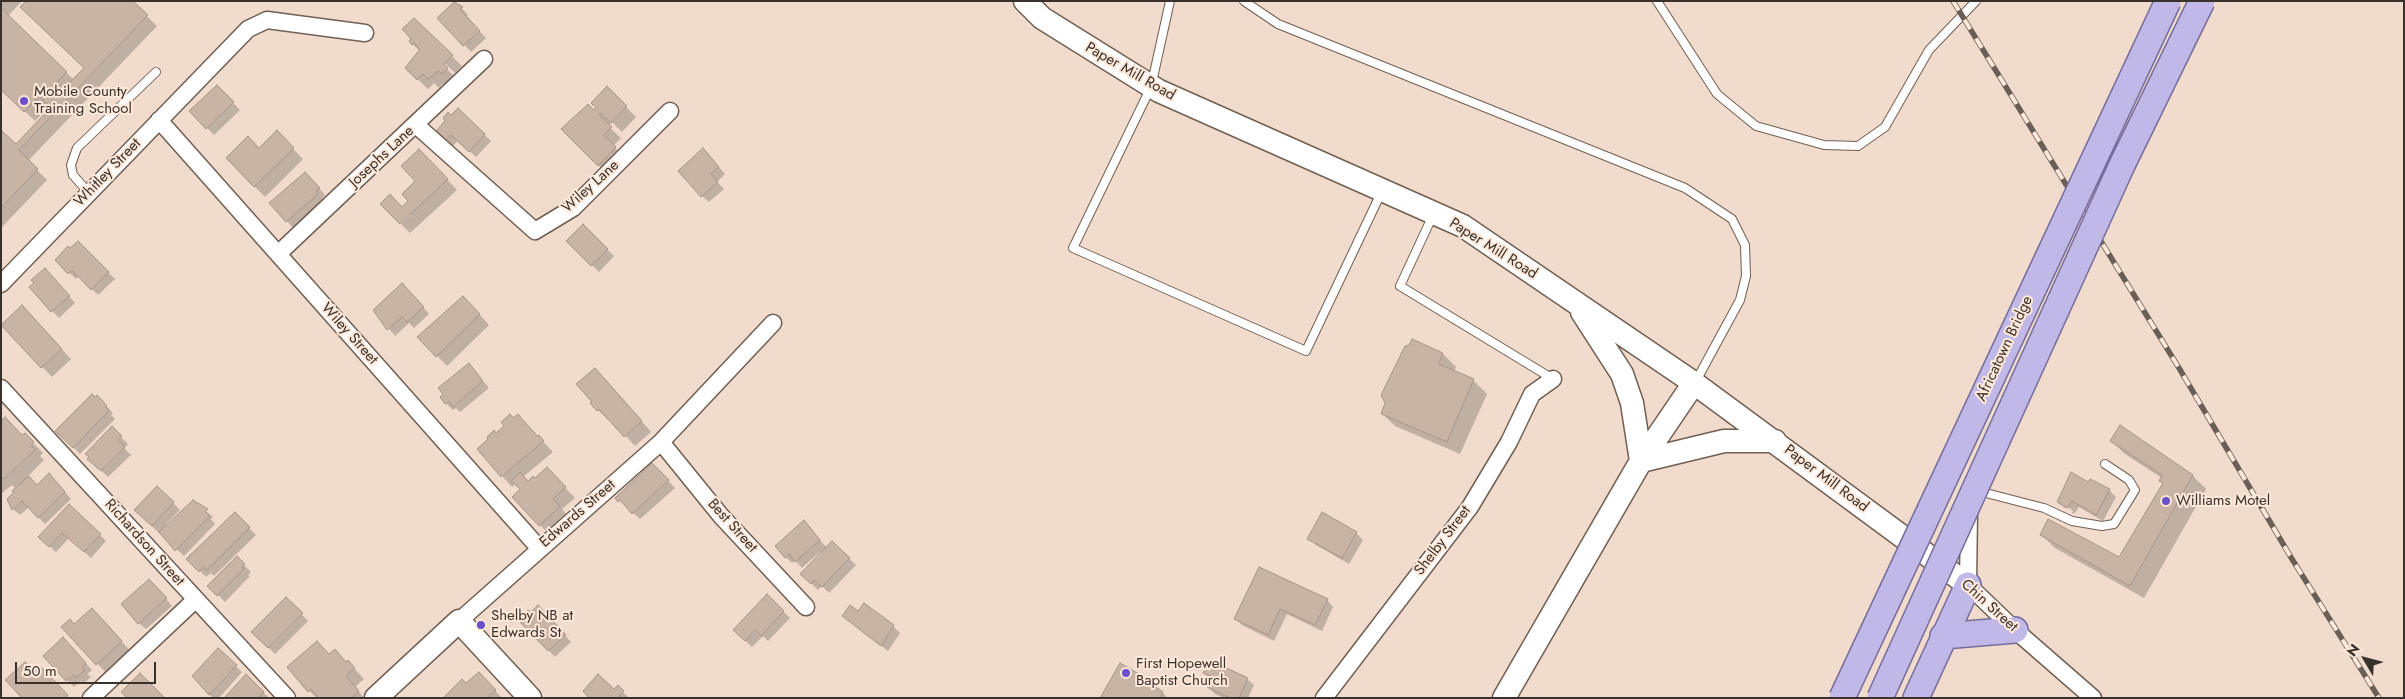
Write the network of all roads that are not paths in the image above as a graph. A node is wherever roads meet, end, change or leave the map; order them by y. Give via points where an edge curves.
1 (1025, 1) edge
2 (1170, 1) edge
3 (1244, 1) edge
4 (1657, 1) edge
5 (1976, 1) edge
6 (2168, 1) edge
7 (2192, 1) edge
8 (2202, 1) edge
9 (365, 34) dead end
10 (484, 59) dead end
11 (156, 72) dead end
12 (1152, 87) junction
13 (670, 111) dead end
14 (159, 120) junction
15 (416, 125) junction
16 (1382, 191) junction
17 (89, 193) junction
18 (1434, 214) junction
19 (278, 254) junction
20 (1, 284) edge
21 (1578, 304) junction
22 (773, 323) dead end
23 (1553, 379) joint
24 (1694, 383) junction
25 (1, 388) edge
26 (1775, 441) junction
27 (661, 442) junction
28 (1641, 461) junction
29 (2105, 464) dead end
30 (1969, 488) junction
31 (1880, 520) joint
32 (539, 548) junction
33 (1968, 585) junction
34 (195, 600) junction
35 (806, 607) dead end
36 (459, 621) junction
37 (2015, 630) junction
38 (1943, 636) junction
39 (383, 695) edge
40 (90, 698) edge
41 (287, 698) edge
42 (530, 698) edge
43 (1324, 698) edge
44 (1504, 698) edge
45 (1842, 698) edge
46 (1880, 698) edge
47 (1916, 698) edge
48 (2093, 698) edge

1 - 12 street, Paper Mill Road via 1042,18
2 - 12 lane
3 - 24 lane via 1278,24 1686,188 1732,219 1745,245 1746,276 1740,300
4 - 5 lane via 1717,94 1756,126 1824,145 1858,146 1884,127 1929,50
6 - 45 main road, Africatown Bridge, bridge
7 - 30 street via 1970,470
8 - 46 main road, Africatown Bridge, bridge via 2122,165
9 - 14 street, Whitley Street via 267,20 248,29
10 - 15 street, Josephs Lane
11 - 17 lane via 77,148 71,165 73,175
12 - 16 street, Paper Mill Road
12 - 16 lane via 1073,248 1306,351
13 - 15 street, Wiley Lane via 573,208 535,231
14 - 17 street, Whitley Street
14 - 19 street, Wiley Street
15 - 19 street, Josephs Lane
16 - 18 street, Paper Mill Road
17 - 20 street, Whitley Street
18 - 21 street, Paper Mill Road via 1463,226
18 - 23 lane via 1400,286
19 - 32 street, Wiley Street
21 - 24 street, Paper Mill Road
21 - 28 street via 1622,374 1632,403
22 - 27 street, Edwards Street
23 - 43 street, Shelby Street via 1532,394 1509,442 1470,507
24 - 26 street, Paper Mill Road
24 - 28 street
25 - 34 street, Richardson Street
26 - 28 street via 1724,441
26 - 31 street, Paper Mill Road
27 - 32 street, Edwards Street
27 - 35 street, Best Street via 721,516
28 - 44 street
29 - 30 lane via 2129,480 2135,490 2114,524 2102,526 2072,521 2044,508
30 - 33 street
31 - 33 street, Chin Street
32 - 36 street, Edwards Street
33 - 37 street, Chin Street
33 - 38 main road
34 - 40 street
34 - 41 street, Richardson Street
36 - 39 street, Edwards Street
36 - 42 street
37 - 38 main road
37 - 48 street, Chin Street
38 - 47 main road

